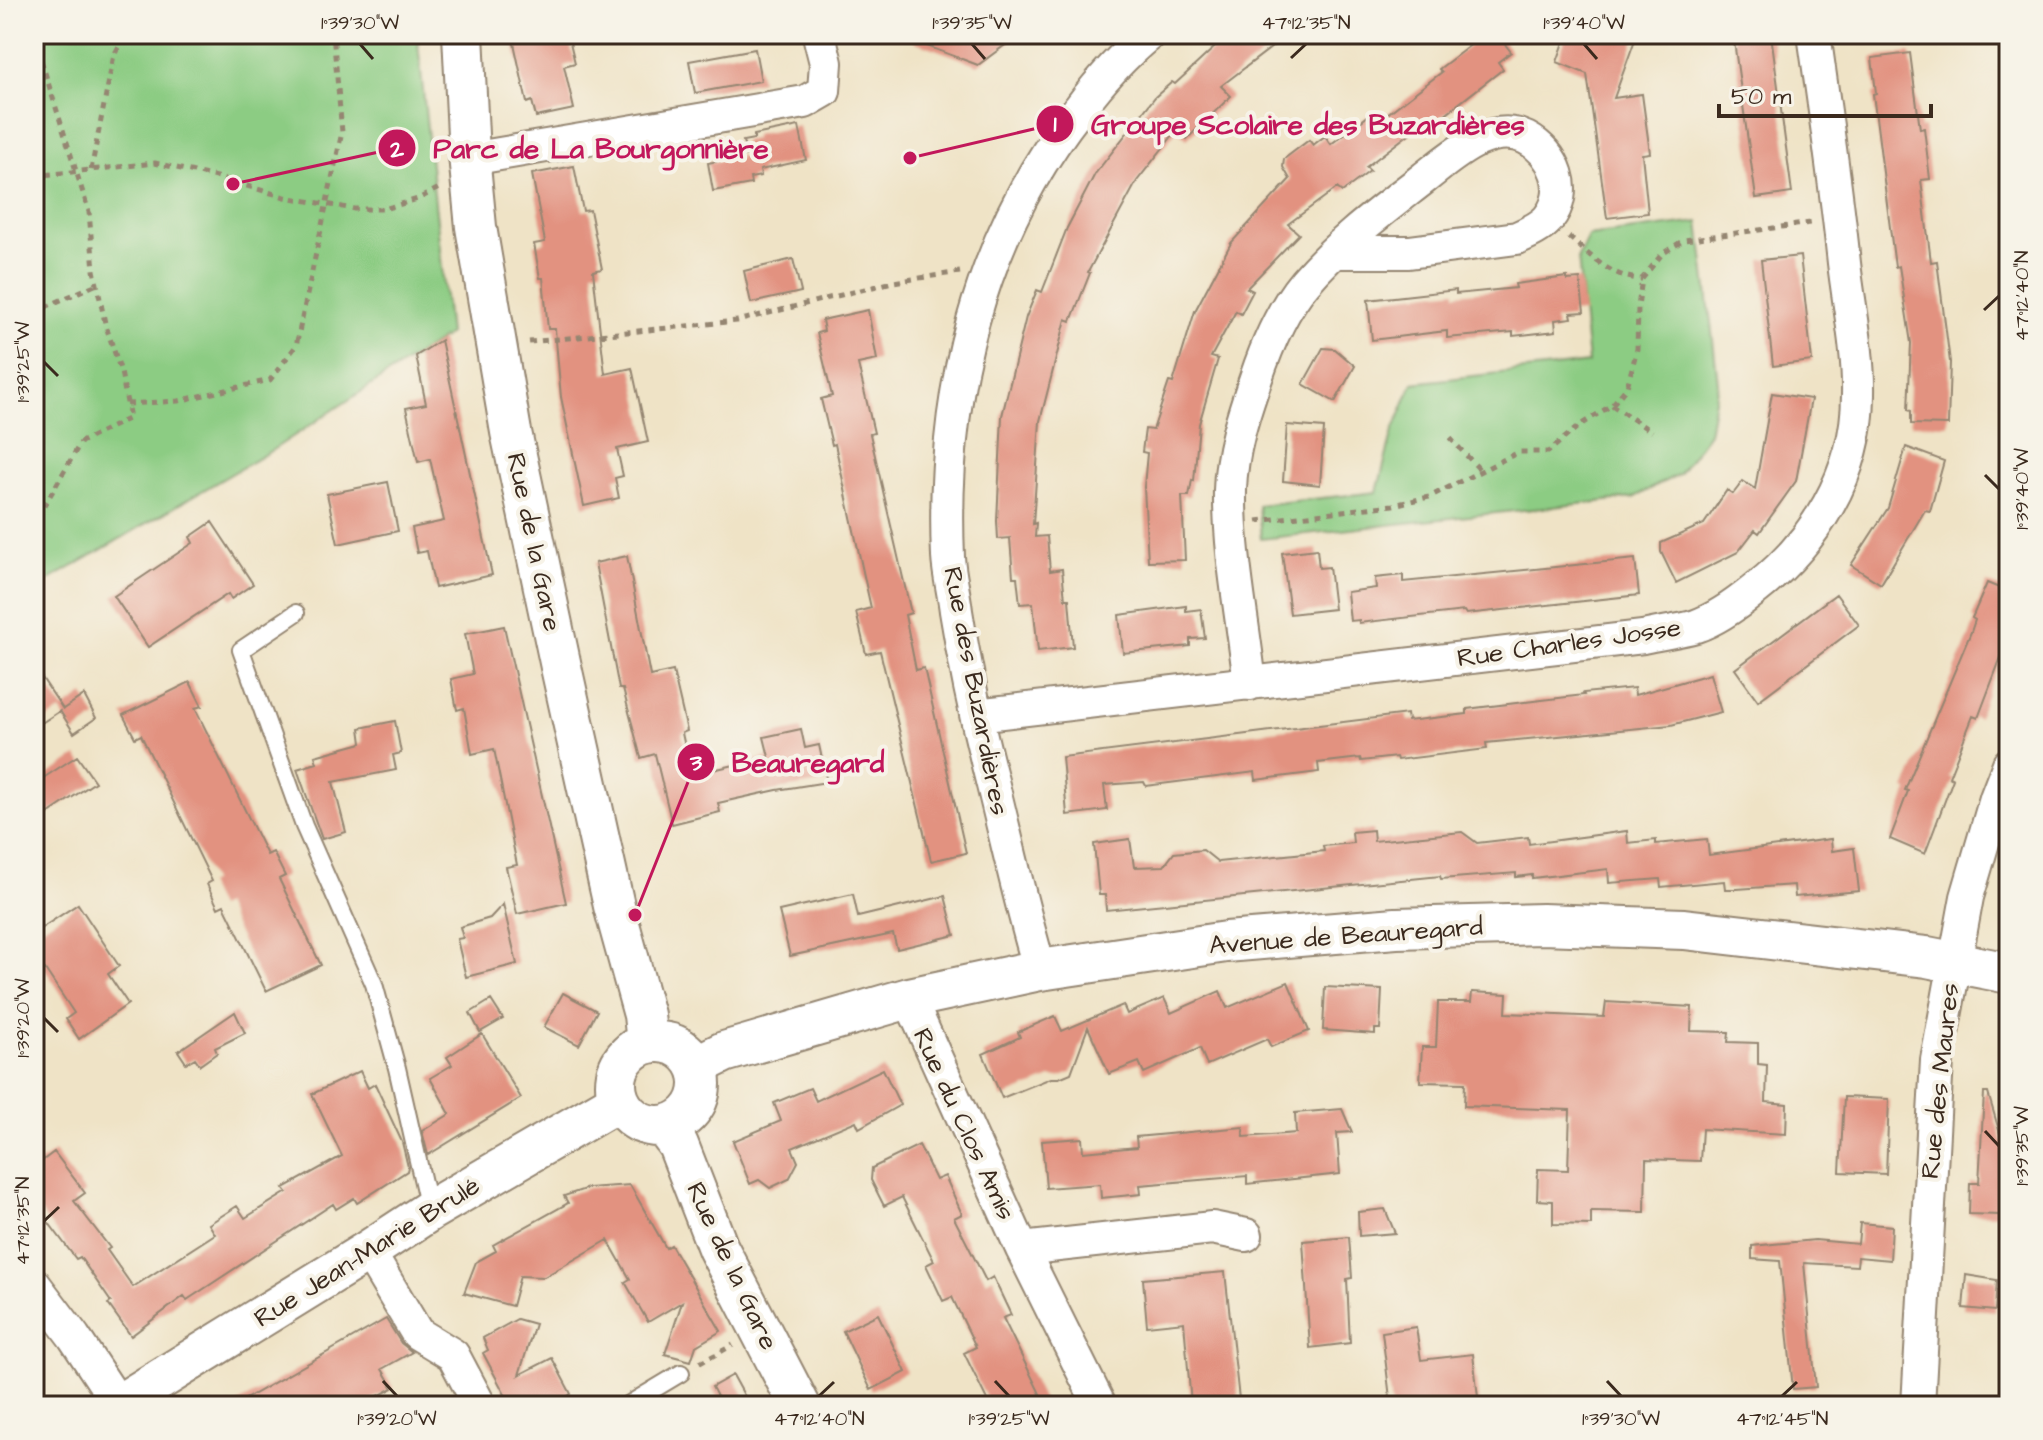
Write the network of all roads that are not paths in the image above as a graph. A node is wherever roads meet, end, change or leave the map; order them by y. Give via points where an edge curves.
1 (463, 34) edge
2 (1149, 34) edge
3 (1814, 34) edge
4 (820, 39) dead end
5 (471, 168) junction
6 (1335, 252) junction
7 (296, 613) dead end
8 (1250, 684) junction
9 (976, 715) junction
10 (2009, 764) edge
11 (1953, 962) junction
12 (1040, 970) junction
13 (2009, 973) edge
14 (909, 998) junction
15 (647, 1043) junction
16 (696, 1066) junction
17 (618, 1101) junction
18 (665, 1127) junction
19 (429, 1211) junction
20 (1246, 1235) dead end
21 (1022, 1249) junction
22 (368, 1251) junction
23 (34, 1284) edge
24 (688, 1370) road end
25 (118, 1405) edge
26 (480, 1406) edge
27 (626, 1406) edge
28 (800, 1406) edge
29 (1100, 1406) edge
30 (1918, 1406) edge

1 - 5 street, Rue de la Gare
2 - 9 street, Rue des Buzardières via 1107,72 1053,141 989,268 967,341 956,389 948,475 948,560
3 - 8 street, Rue Charles Josse via 1858,395 1850,451 1820,522 1772,577 1697,625 1643,637
4 - 5 street via 826,63 824,91 805,102
5 - 15 street, Rue de la Gare via 476,227 529,521
6 - 6 street via 1409,252 1517,238 1547,219 1557,202 1559,179 1537,144 1521,135 1500,134 1465,146
6 - 8 street via 1304,283 1270,338 1237,437 1231,524
7 - 19 lane via 241,650 304,826 374,984
8 - 9 street, Rue Charles Josse
9 - 12 street, Rue des Buzardières
10 - 11 street, Rue des Maures via 1967,897
11 - 12 street, Avenue de Beauregard via 1684,929 1542,924 1396,928 1226,942
11 - 13 street, Avenue de Beauregard
11 - 30 street, Rue des Maures via 1937,1060
12 - 14 street, Avenue de Beauregard
14 - 16 street, Avenue de Beauregard via 724,1052
14 - 21 street, Rue du Clos Amis
15 - 16 street via 676,1046
15 - 17 street via 623,1059 615,1087
16 - 18 street via 696,1104
17 - 18 street via 637,1122
17 - 19 street, Rue Jean-Marie Brulé
18 - 28 street, Rue de la Gare via 678,1145 718,1248
19 - 22 street, Rue Jean-Marie Brulé
20 - 21 street, Rue du Clos Amis via 1212,1228
21 - 29 street, Rue du Clos Amis
22 - 25 street, Rue Jean-Marie Brulé
22 - 26 street via 417,1333 453,1355
23 - 25 street
24 - 27 lane

